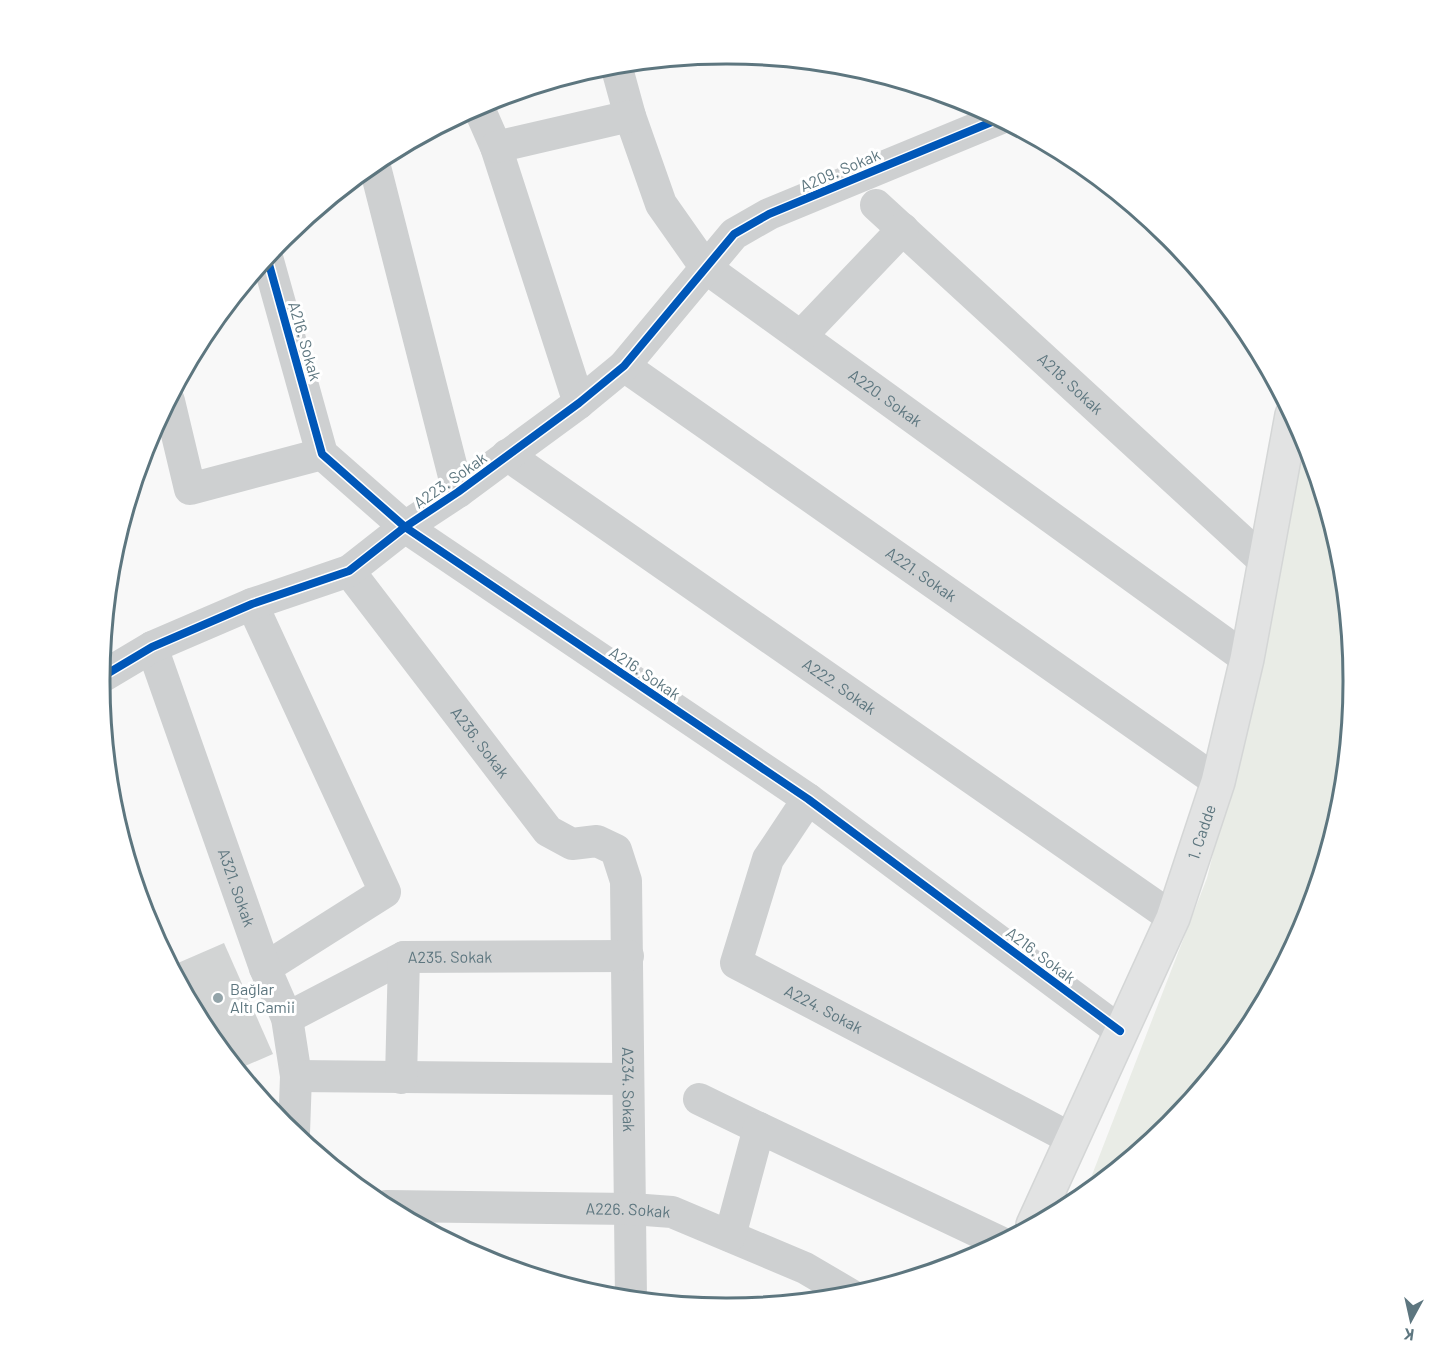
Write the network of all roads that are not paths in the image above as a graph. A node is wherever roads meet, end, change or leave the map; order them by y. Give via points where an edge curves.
1 (619, 74) edge
2 (482, 115) edge
3 (630, 116) junction
4 (989, 123) edge
5 (496, 147) junction
6 (377, 173) edge
7 (876, 205) dead end
8 (903, 229) junction
9 (270, 268) edge
10 (706, 268) junction
11 (802, 335) junction
12 (624, 366) junction
13 (579, 403) junction
14 (172, 413) edge
15 (1289, 430) edge
16 (322, 454) junction
17 (507, 455) junction
18 (459, 492) junction
19 (405, 527) junction
20 (1265, 562) junction
21 (349, 572) junction
22 (252, 604) junction
23 (152, 647) junction
24 (1247, 659) junction
25 (110, 672) edge
26 (1218, 782) junction
27 (808, 799) junction
28 (626, 880) joint
29 (1173, 918) junction
30 (628, 956) junction
31 (404, 957) junction
32 (266, 968) junction
33 (287, 1018) junction
34 (1120, 1031) junction
35 (296, 1076) junction
36 (401, 1078) junction
37 (627, 1079) junction
38 (699, 1099) dead end
39 (294, 1120) edge
40 (759, 1128) junction
41 (1072, 1138) junction
42 (404, 1206) edge
43 (632, 1209) junction
44 (1038, 1213) edge
45 (730, 1236) junction
46 (991, 1238) edge
47 (838, 1287) edge
48 (631, 1290) edge

1 - 3 street, A220. Sokak
2 - 5 street
3 - 5 street
3 - 10 street, A220. Sokak via 661,204
4 - 10 street, A209. Sokak via 769,214 734,234
5 - 13 street
6 - 18 street
7 - 8 street, A218. Sokak
8 - 11 street
8 - 20 street, A218. Sokak
9 - 16 street, A216. Sokak
10 - 11 street, A220. Sokak
10 - 12 street, A223. Sokak
11 - 24 street, A220. Sokak
12 - 13 street, A223. Sokak
12 - 26 street, A221. Sokak
13 - 17 street, A223. Sokak
14 - 16 street via 190,489
15 - 20 main road, 1. Cadde
16 - 19 street, A216. Sokak
17 - 18 street, A223. Sokak
17 - 29 street, A222. Sokak
18 - 19 street, A223. Sokak
19 - 21 street, A223. Sokak
19 - 27 street, A216. Sokak
20 - 24 main road, 1. Cadde
21 - 22 street, A223. Sokak
21 - 28 street, A236. Sokak via 548,831 572,844 597,841 616,850
22 - 23 street, A223. Sokak
22 - 32 street via 385,892
23 - 25 street, A223. Sokak
23 - 32 street, A321. Sokak
24 - 26 main road, 1. Cadde
26 - 29 main road, 1. Cadde
27 - 34 street, A216. Sokak
27 - 41 street, A224. Sokak via 768,859 736,963
28 - 30 street, A234. Sokak
29 - 34 main road, 1. Cadde
30 - 31 street, A235. Sokak
30 - 37 street, A234. Sokak
31 - 33 street, A235. Sokak
31 - 36 street
32 - 33 street, A321. Sokak
33 - 35 street, A321. Sokak
34 - 41 main road, 1. Cadde
35 - 36 street
35 - 39 street, A321. Sokak
36 - 37 street
37 - 43 street, A234. Sokak
38 - 40 street
40 - 45 street
40 - 46 street
41 - 44 main road, 1. Cadde
42 - 43 street, A226. Sokak
43 - 45 street, A226. Sokak via 672,1212
43 - 48 street, A234. Sokak
45 - 47 street, A226. Sokak via 806,1268

